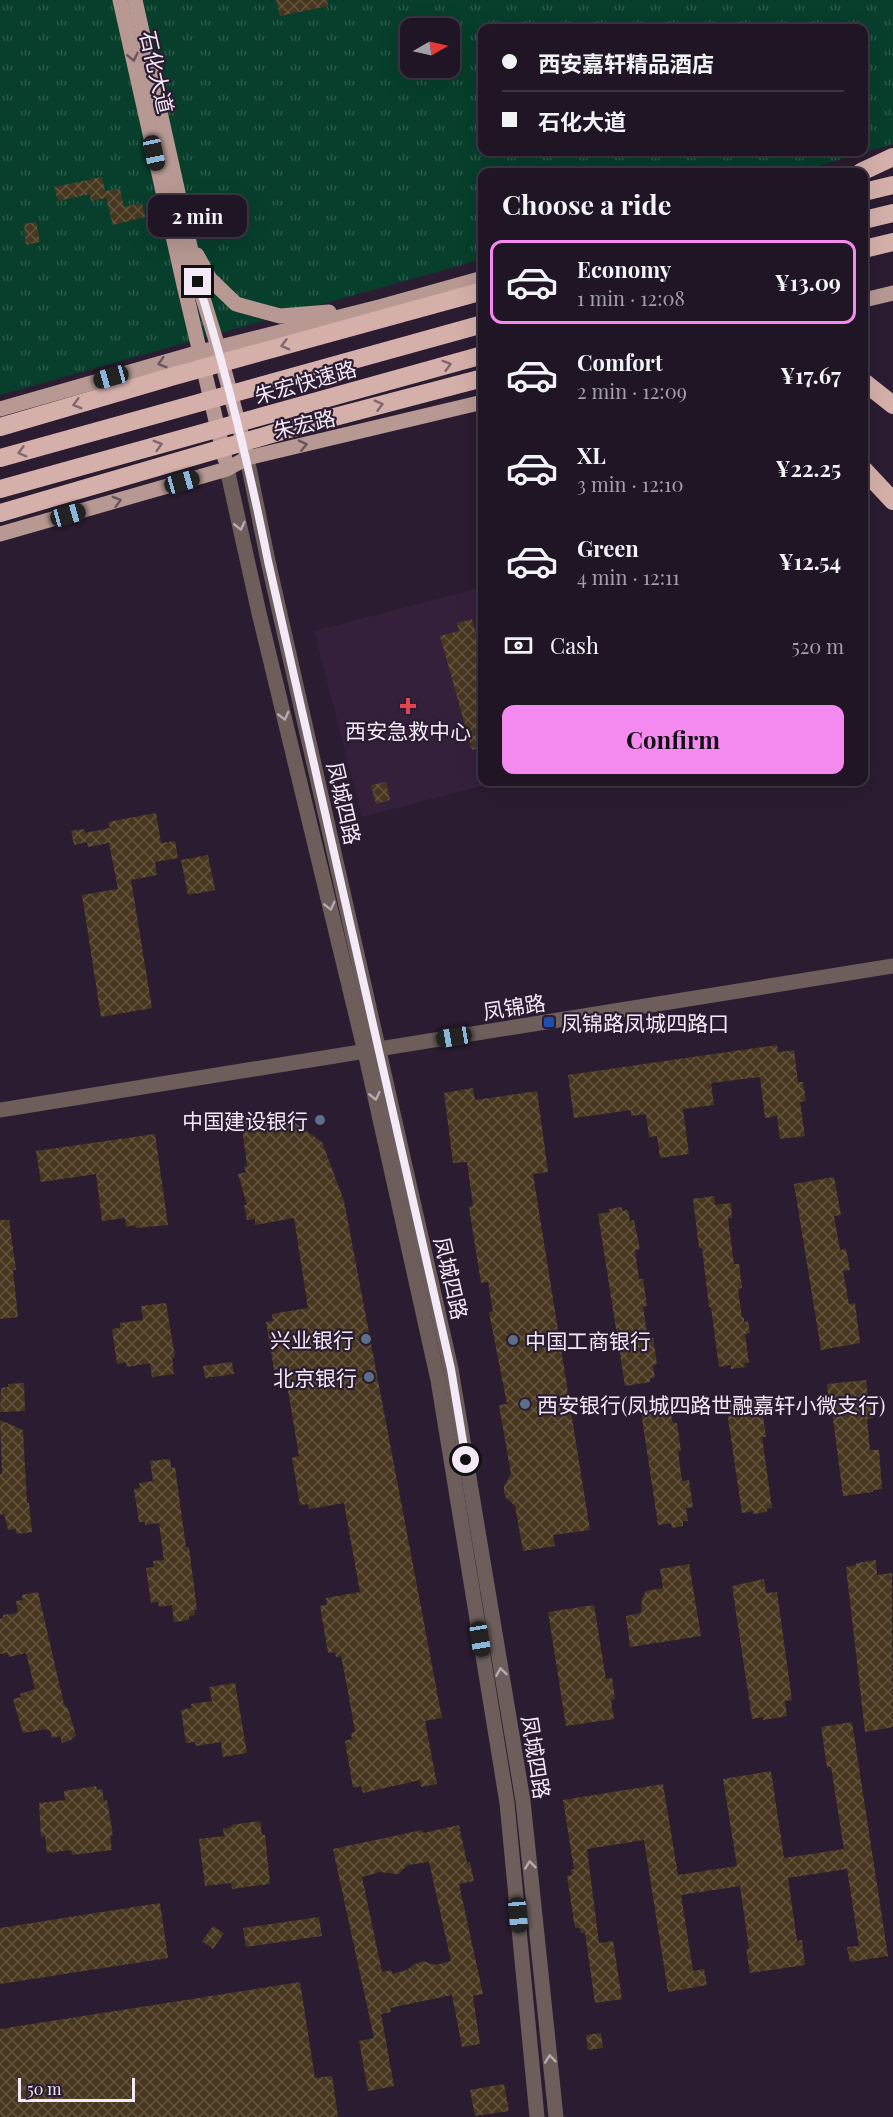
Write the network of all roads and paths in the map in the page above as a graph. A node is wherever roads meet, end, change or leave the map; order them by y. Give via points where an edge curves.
1 (120, 0) edge
2 (135, 0) edge
3 (893, 157) edge
4 (893, 164) edge
5 (868, 169) edge
6 (868, 170) edge
7 (893, 185) edge
8 (868, 191) edge
9 (893, 213) edge
10 (868, 219) edge
11 (188, 237) junction
12 (893, 242) edge
13 (868, 248) edge
14 (478, 279) edge
15 (478, 292) edge
16 (893, 293) edge
17 (868, 299) edge
18 (383, 306) junction
19 (478, 325) edge
20 (218, 347) junction
21 (200, 352) junction
22 (478, 356) edge
23 (478, 379) edge
24 (868, 384) edge
25 (478, 403) edge
26 (893, 405) edge
27 (0, 409) edge
28 (0, 427) edge
29 (0, 458) edge
30 (247, 458) junction
31 (227, 469) junction
32 (868, 474) edge
33 (0, 489) edge
34 (893, 501) edge
35 (0, 513) edge
36 (0, 534) edge
37 (893, 966) edge
38 (372, 1050) junction
39 (0, 1110) edge
40 (537, 2117) edge
41 (556, 2117) edge

1 -> 21 main road, 石化大道
2 - 11 main road, 石化大道
3 - 5 highway
4 - 6 main road
7 - 8 highway
9 - 10 highway
11 - 18 main road via 210,279 236,304 280,316
11 - 20 main road, 石化大道
12 - 13 highway
14 - 18 main road
15 -> 28 highway
16 - 17 main road
18 - 20 main road
19 -> 29 highway, 朱宏快速路
20 - 21 main road
20 - 30 main road, 石化大道
21 -> 27 main road
21 - 31 main road, 石化大道
33 -> 22 highway, 朱宏快速路
35 -> 23 highway via 285,430
24 - 26 highway
30 -> 25 main road, 朱宏路
30 - 31 main road, 朱宏路
30 - 38 street, 凤城四路
36 -> 31 main road, 朱宏路
31 -> 38 street, 凤城四路 via 259,613
32 - 34 highway
37 - 38 street, 凤锦路
38 - 39 street, 凤锦路
38 -> 40 street, 凤城四路 via 438,1380 507,1803
41 -> 38 street, 凤城四路 via 521,1789 451,1369

